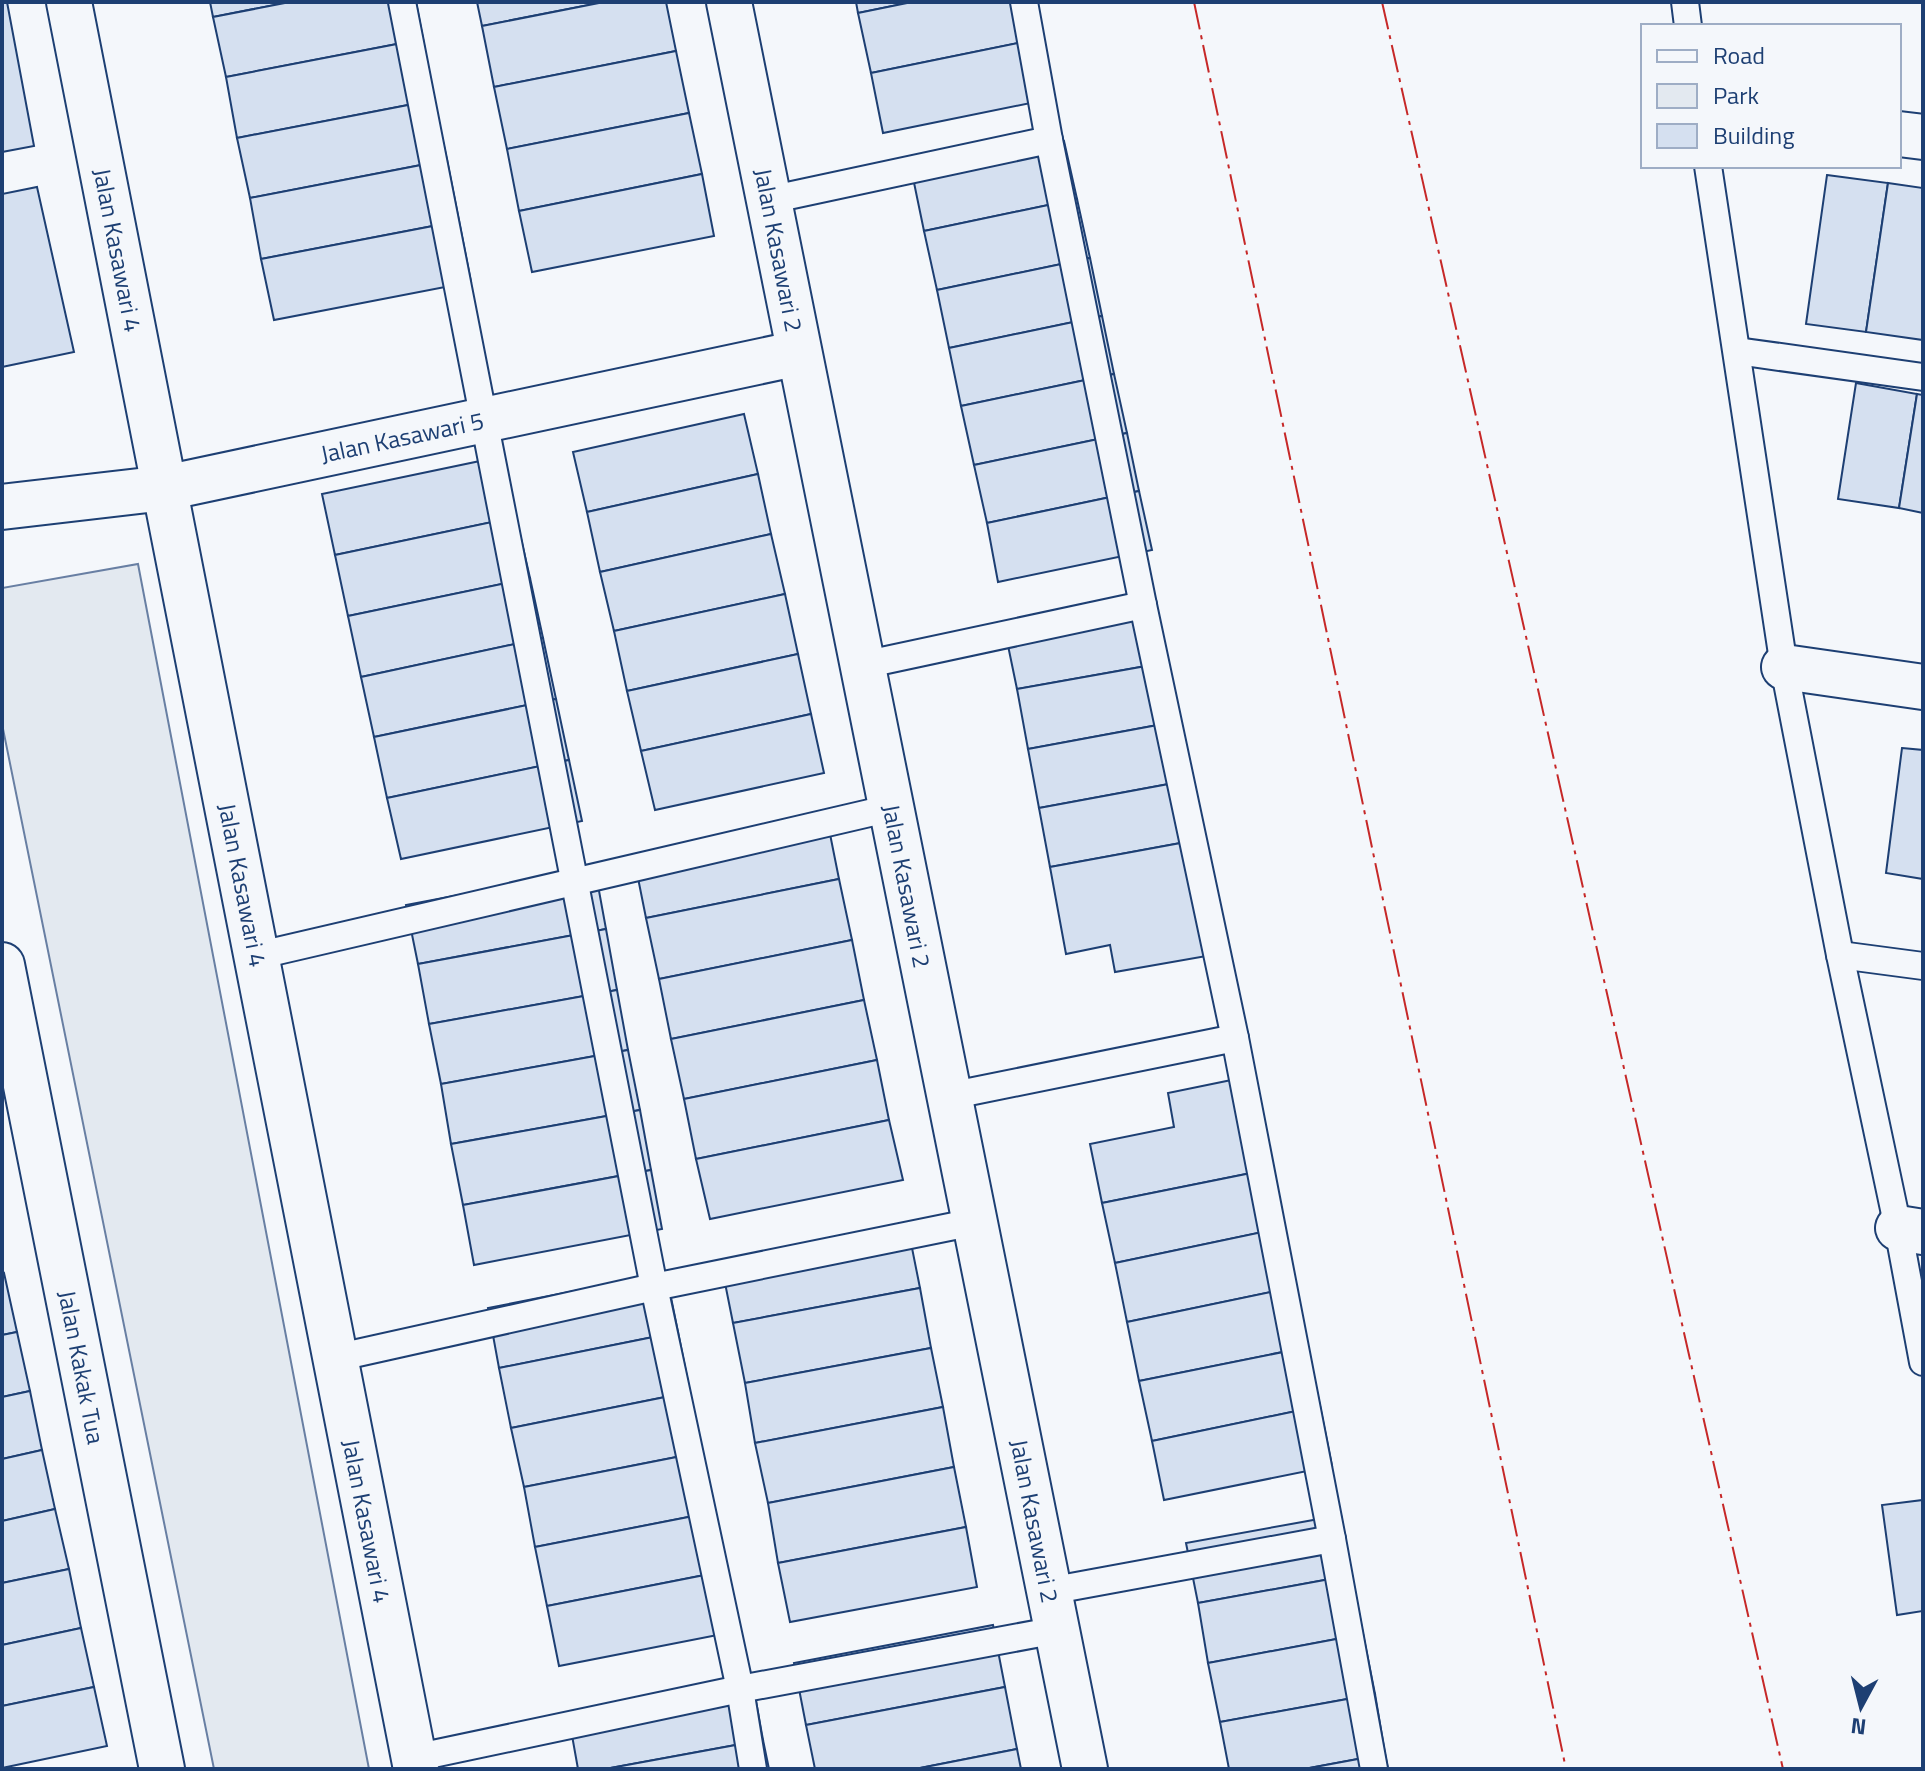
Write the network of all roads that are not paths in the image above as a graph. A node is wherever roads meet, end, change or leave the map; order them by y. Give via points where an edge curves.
1 (69, 2) edge
2 (402, 2) edge
3 (729, 2) edge
4 (1024, 2) edge
5 (1685, 2) edge
6 (1688, 24) edge
7 (1901, 134) edge
8 (1923, 137) edge
9 (1049, 140) junction
10 (1708, 168) edge
11 (769, 200) junction
12 (1737, 351) junction
13 (799, 353) junction
14 (1923, 377) edge
15 (484, 420) junction
16 (165, 488) junction
17 (2, 507) edge
18 (1143, 605) junction
19 (863, 665) junction
20 (1784, 667) junction
21 (1923, 687) edge
22 (891, 808) junction
23 (575, 881) junction
24 (1840, 955) junction
25 (256, 956) junction
26 (2, 965) edge
27 (1923, 966) edge
28 (9, 1038) edge
29 (1235, 1038) junction
30 (949, 1096) junction
31 (974, 1222) junction
32 (1910, 1230) edge
33 (654, 1287) junction
34 (335, 1358) junction
35 (1923, 1362) edge
36 (1332, 1539) junction
37 (1053, 1611) junction
38 (740, 1689) junction
39 (415, 1764) edge
40 (159, 1768) edge
41 (753, 1769) edge
42 (1085, 1769) edge
43 (1374, 1769) edge

1 - 16 street, Jalan Kasawari 4
2 - 15 lane
3 - 11 street, Jalan Kasawari 2
4 - 9 lane
5 - 6 lane
7 - 8 street
9 - 11 lane
9 - 18 lane
10 - 12 lane
11 - 13 street, Jalan Kasawari 2
12 - 14 lane
12 - 20 lane
13 - 15 street, Jalan Kasawari 5
13 - 19 street, Jalan Kasawari 2
15 - 16 street, Jalan Kasawari 5
15 - 23 lane
16 - 17 street, Jalan Kasawari 5
16 - 25 street, Jalan Kasawari 4
18 - 19 lane
18 - 29 lane
19 - 22 street, Jalan Kasawari 2
20 - 21 street
20 - 24 lane
22 - 23 lane
22 - 30 street, Jalan Kasawari 2
23 - 25 lane
23 - 33 lane
24 - 27 lane
24 - 32 lane
25 - 34 street, Jalan Kasawari 4
26 - 28 street, Jalan Kakak Tua
28 - 40 street, Jalan Kakak Tua
29 - 30 lane
29 - 36 lane
30 - 31 street, Jalan Kasawari 2
31 - 33 lane
31 - 37 street, Jalan Kasawari 2
32 - 35 lane
33 - 34 lane
33 - 38 lane
34 - 39 street, Jalan Kasawari 4
36 - 37 lane
36 - 43 lane
37 - 38 lane
37 - 42 street, Jalan Kasawari 2
38 - 39 lane
38 - 41 lane

